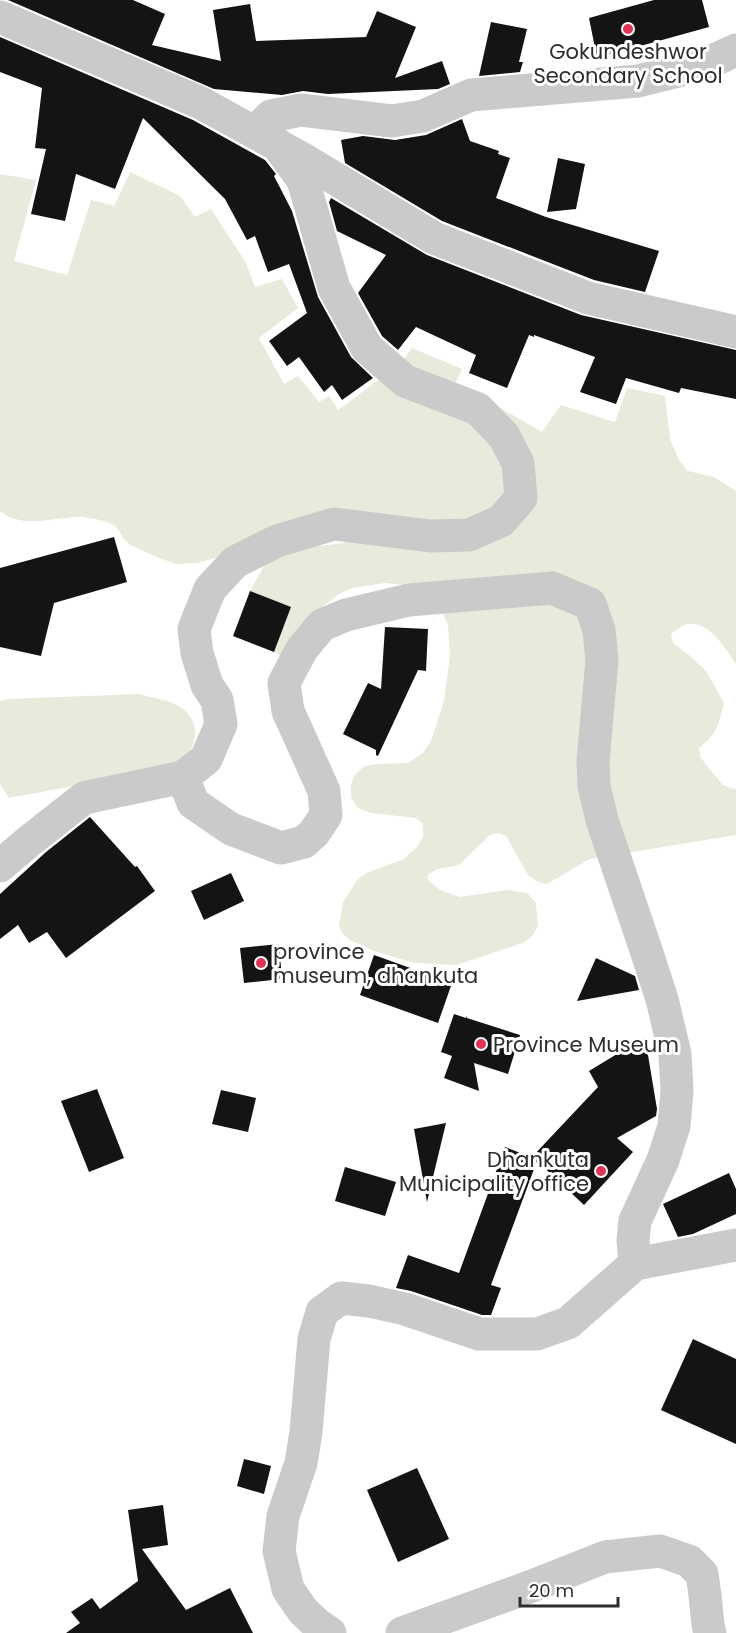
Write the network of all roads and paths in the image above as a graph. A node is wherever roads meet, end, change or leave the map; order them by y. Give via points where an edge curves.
1 (0, 17) edge
2 (736, 50) edge
3 (266, 138) junction
4 (736, 332) edge
5 (183, 777) junction
6 (0, 866) edge
7 (736, 1245) edge
8 (634, 1264) junction
9 (330, 1633) edge
10 (402, 1633) edge
11 (710, 1633) edge

1 - 3 street via 201,103
2 - 3 street via 706,64 638,81 471,95 423,116 392,121 302,110 271,116
3 - 4 street via 434,238 588,298
3 - 5 street via 303,180 334,288 367,348 405,381 477,409 504,436 518,463 521,498 501,521 469,535 430,536 334,525 277,541 235,562 210,590 194,629 197,653 207,685 217,700 221,724 206,759
5 - 6 street via 84,798
5 - 8 street via 193,803 231,829 281,848 304,842 326,815 324,791 288,711 284,683 302,649 322,625 409,600 552,588 590,604 599,630 602,660 594,786 675,1054 674,1126 636,1221
7 - 8 street
8 - 9 street via 568,1323 537,1334 480,1334 405,1309 341,1298 322,1312 314,1339 301,1463 283,1516 279,1551 288,1589 303,1611
10 - 11 street via 605,1557 660,1551 689,1561 702,1574

